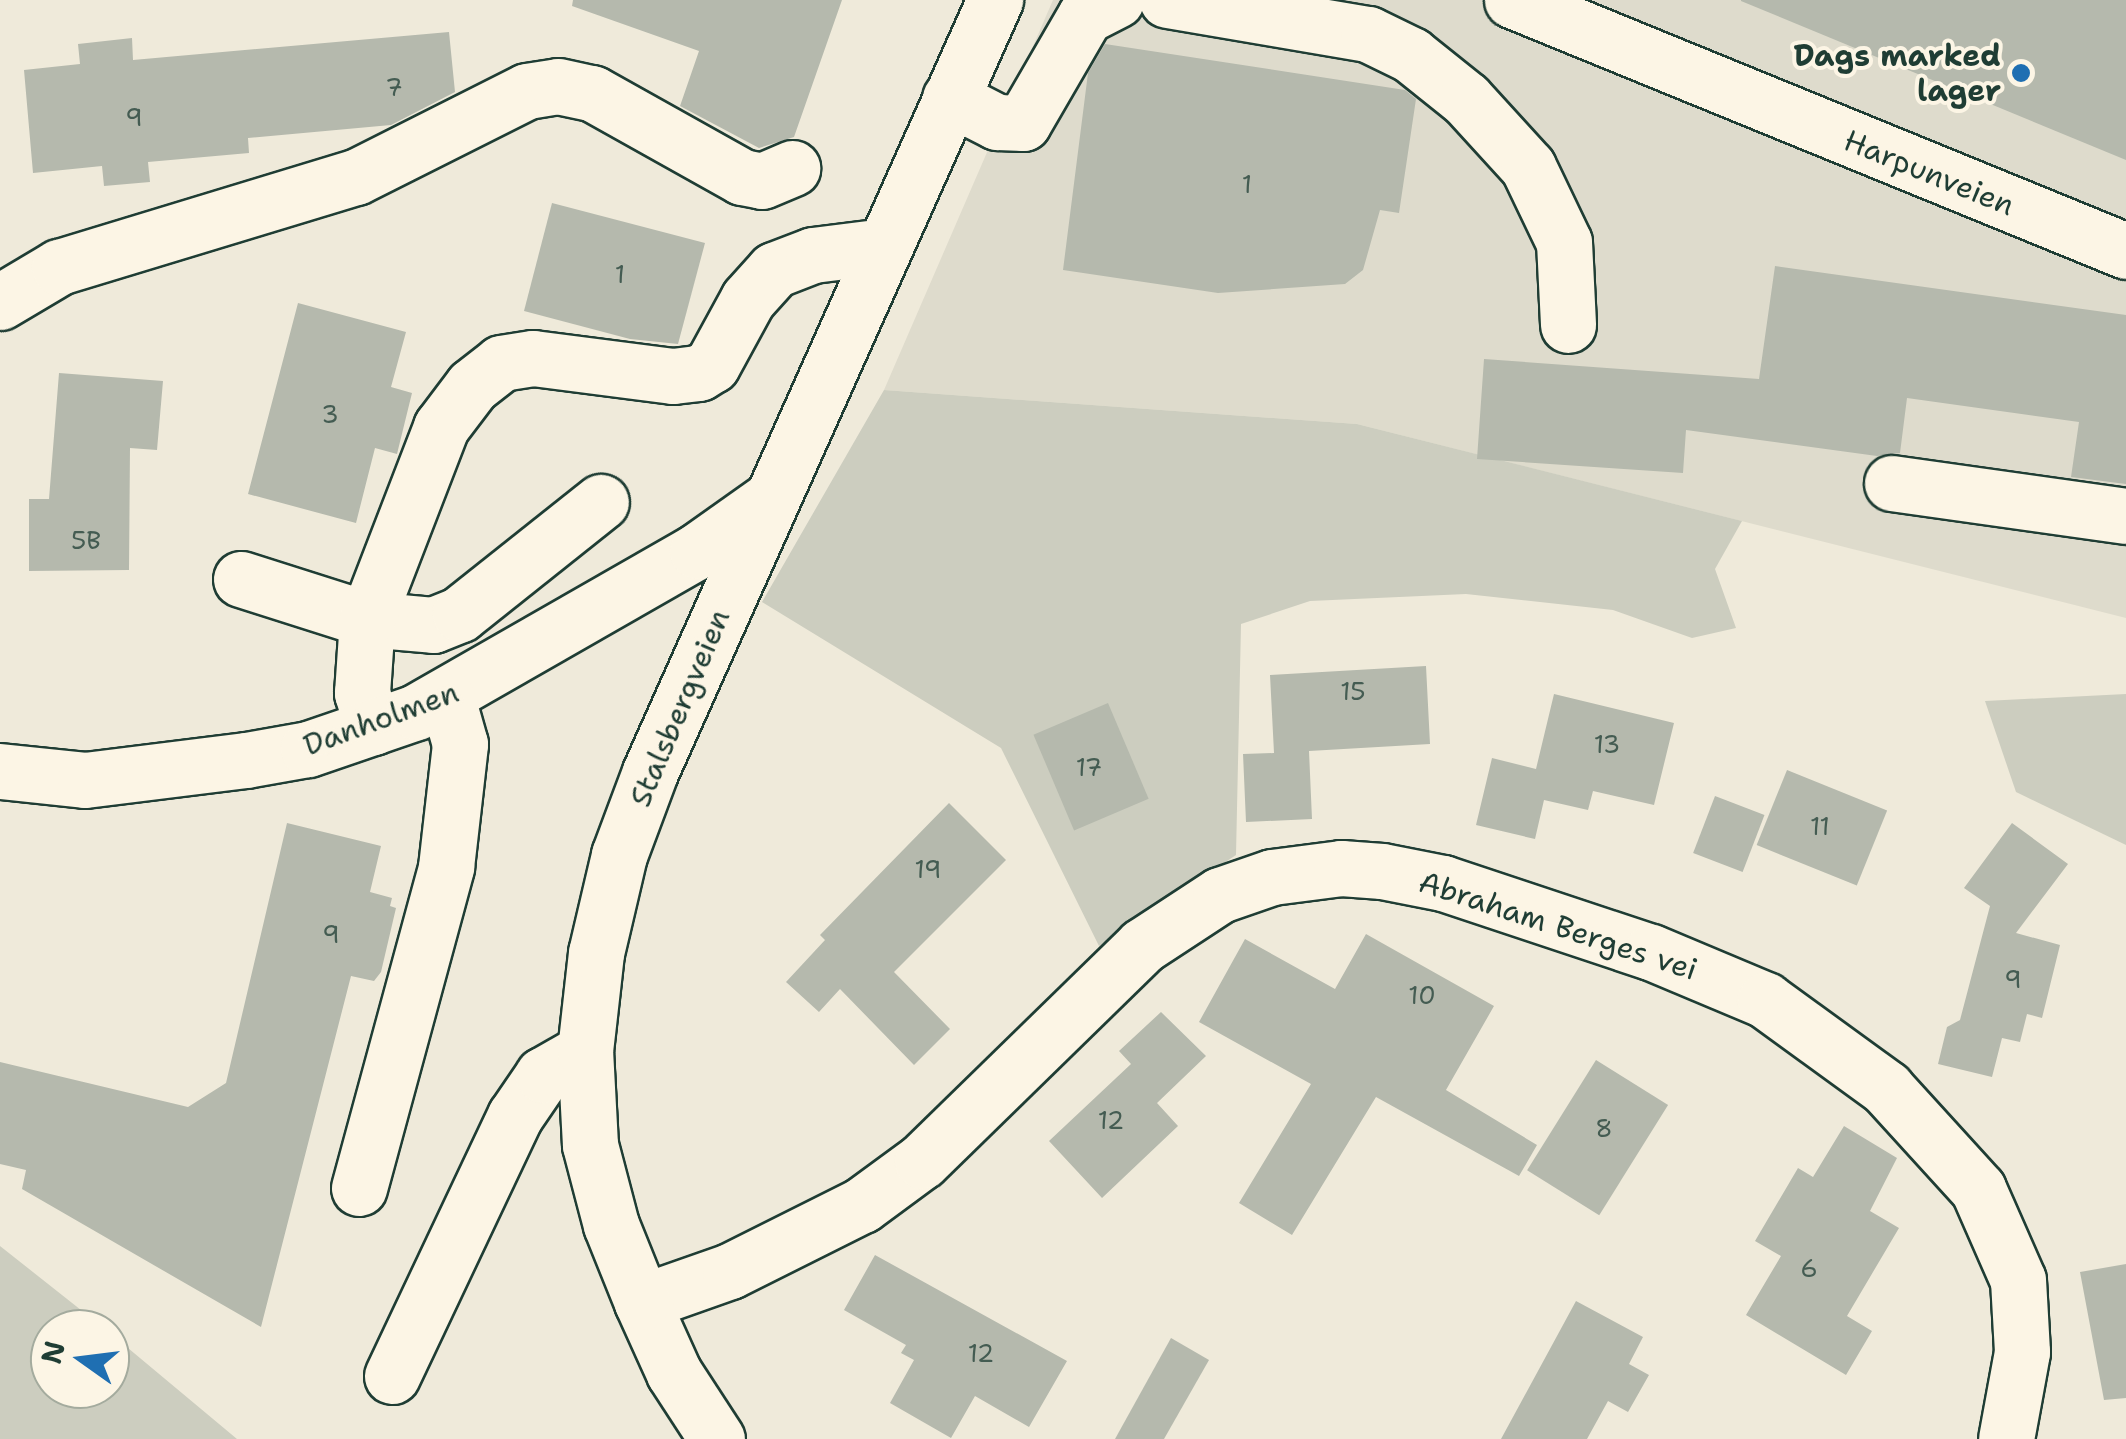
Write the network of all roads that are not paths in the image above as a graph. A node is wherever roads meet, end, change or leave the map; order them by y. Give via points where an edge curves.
1 (996, 0) edge
2 (1116, 0) edge
3 (1167, 0) edge
4 (1512, 0) edge
5 (1372, 17) edge
6 (950, 98) junction
7 (792, 168) dead end
8 (884, 246) junction
9 (2126, 251) edge
10 (0, 302) edge
11 (1568, 325) dead end
12 (1892, 484) dead end
13 (770, 499) junction
14 (600, 502) dead end
15 (2126, 516) edge
16 (242, 579) dead end
17 (367, 619) junction
18 (447, 698) junction
19 (373, 727) junction
20 (0, 771) edge
21 (586, 1051) junction
22 (359, 1188) dead end
23 (642, 1302) junction
24 (392, 1376) dead end
25 (717, 1439) edge
26 (2006, 1439) edge

1 - 6 street, Stalsbergveien
2 - 6 street via 1085,16 1023,123 997,122
3 - 5 street
4 - 9 street, Harpunveien
5 - 11 street via 1466,99 1528,167 1564,242
6 - 8 street, Stalsbergveien
7 - 10 street via 771,180 742,177 592,93 558,86 528,92 356,176 59,267
8 - 13 street, Stalsbergveien
8 - 17 street via 814,256 774,270 748,299 712,365 699,373 673,376 533,358 500,363 441,426
12 - 15 street
13 - 18 street, Danholmen via 697,551
13 - 21 street, Stalsbergveien via 620,855 596,952
14 - 17 street via 460,614 406,627
16 - 17 street
17 - 19 street via 362,693
18 - 19 street, Danholmen
18 - 22 street via 460,744 446,867
19 - 20 street, Danholmen via 308,749 84,780
21 - 23 street, Stalsbergveien via 590,1145 611,1225
21 - 24 street via 543,1074 515,1116
23 - 25 street, Stalsbergveien via 674,1372
23 - 26 street, Abraham Berges vei via 730,1271 862,1205 922,1161 1142,946 1220,896 1272,877 1340,868 1382,872 1443,883 1651,952 1765,1000 1886,1088 1978,1189 2018,1280 2022,1352

